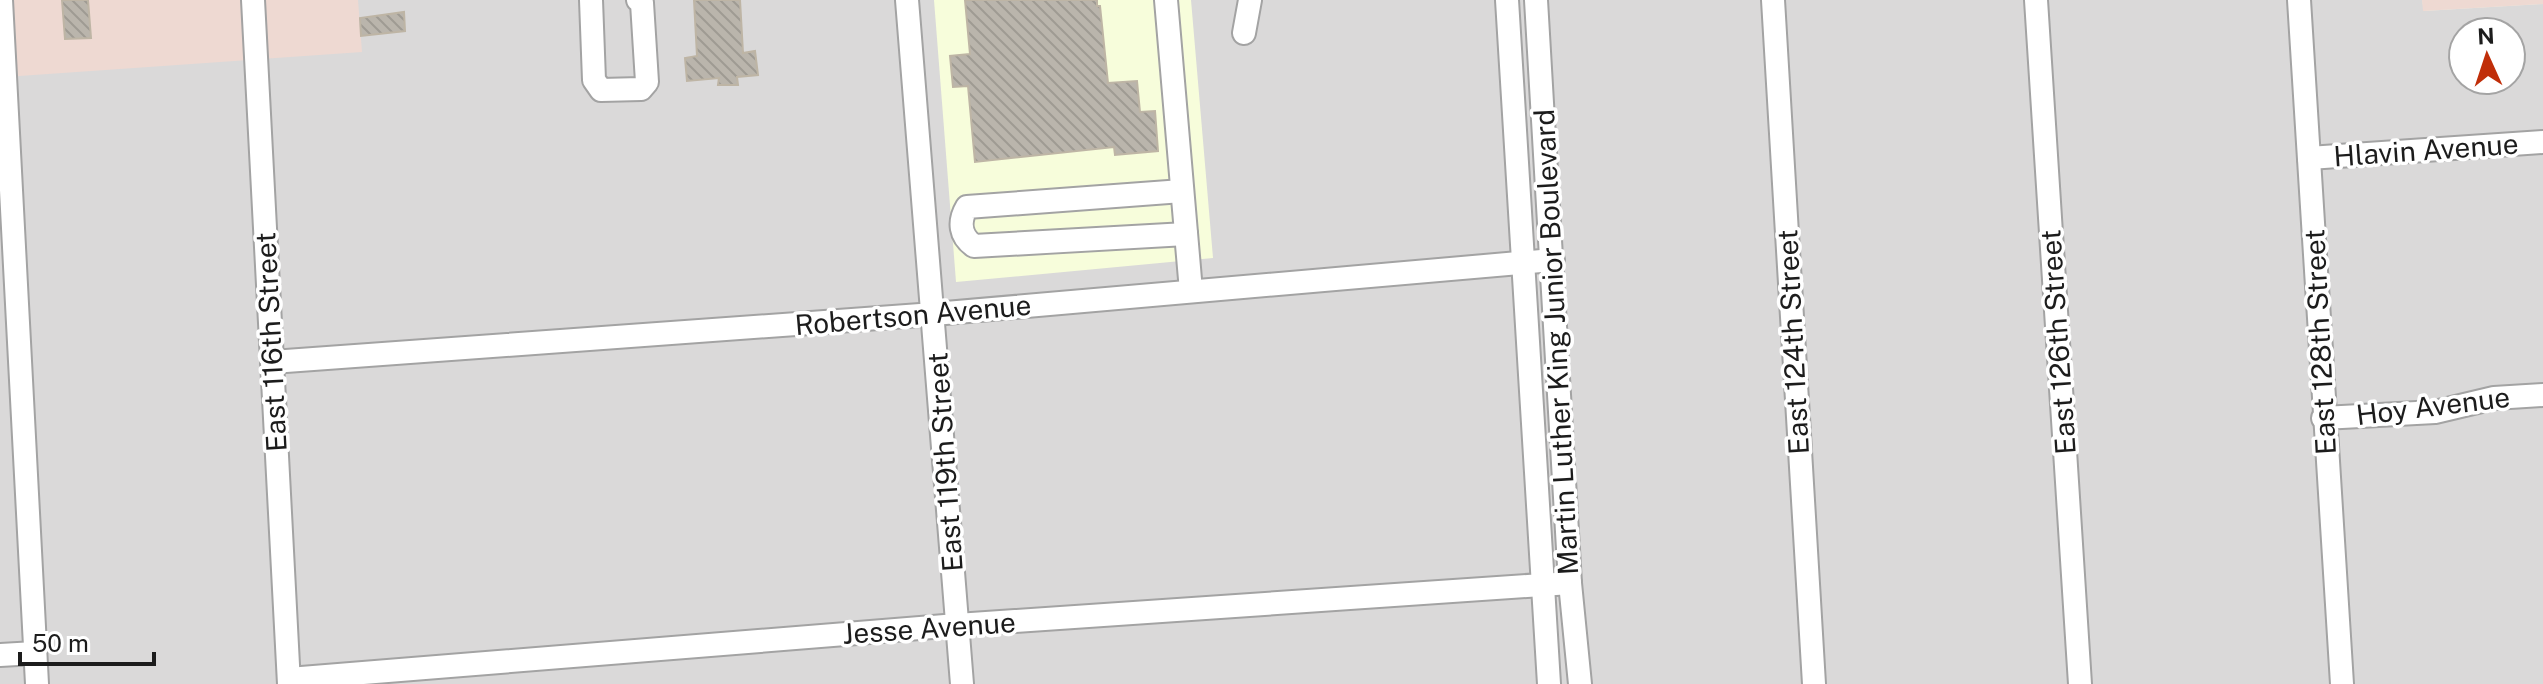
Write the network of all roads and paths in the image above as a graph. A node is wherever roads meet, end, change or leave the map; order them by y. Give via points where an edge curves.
1 (1, 0) edge
2 (253, 0) edge
3 (591, 0) edge
4 (638, 0) edge
5 (907, 0) edge
6 (1166, 0) edge
7 (1250, 0) edge
8 (1507, 0) edge
9 (1536, 0) edge
10 (1773, 0) edge
11 (2036, 0) edge
12 (2299, 0) edge
13 (1244, 33) dead end
14 (2543, 142) edge
15 (2309, 158) junction
16 (5, 176) edge
17 (1182, 191) junction
18 (1186, 234) junction
19 (1553, 260) junction
20 (1522, 261) junction
21 (1191, 291) junction
22 (934, 314) junction
23 (272, 362) junction
24 (2543, 395) edge
25 (2323, 418) junction
26 (23, 422) junction
27 (0, 424) edge
28 (1570, 583) junction
29 (1543, 584) junction
30 (957, 625) junction
31 (35, 653) junction
32 (0, 655) edge
33 (289, 681) edge
34 (37, 684) edge
35 (962, 684) edge
36 (1549, 684) edge
37 (1580, 684) edge
38 (1814, 684) edge
39 (2080, 684) edge
40 (2342, 684) edge

1 - 16 street
2 - 23 street, East 116th Street
3 - 4 street via 594,80 601,90 641,89 647,82
5 - 22 street, East 119th Street
6 - 17 street
7 - 13 street
8 - 20 street, Martin Luther King Junior Boulevard
9 - 19 street, Martin Luther King Junior Boulevard
10 - 38 street, East 124th Street
11 - 39 street, East 126th Street
12 - 15 street, East 128th Street
14 - 15 street, Hlavin Avenue
15 - 25 street, East 128th Street
16 - 26 street
17 - 18 street
17 - 18 street via 967,207 961,227 974,246
18 - 21 street
19 - 20 street, Robertson Avenue
19 - 28 street, Martin Luther King Junior Boulevard
20 - 21 street, Robertson Avenue
20 - 29 street, Martin Luther King Junior Boulevard
21 - 22 street, Robertson Avenue
22 - 23 street, Robertson Avenue
22 - 30 street, East 119th Street
23 - 33 street, East 116th Street
24 - 25 street, Hoy Avenue via 2494,398 2435,412
25 - 40 street, East 128th Street
26 - 27 street
26 - 31 street
28 - 29 street, Jesse Avenue
28 - 37 street, Martin Luther King Junior Boulevard
29 - 30 street, Jesse Avenue
29 - 36 street, Martin Luther King Junior Boulevard
30 - 33 street, Jesse Avenue
30 - 35 street, East 119th Street
31 - 32 street
31 - 34 street

